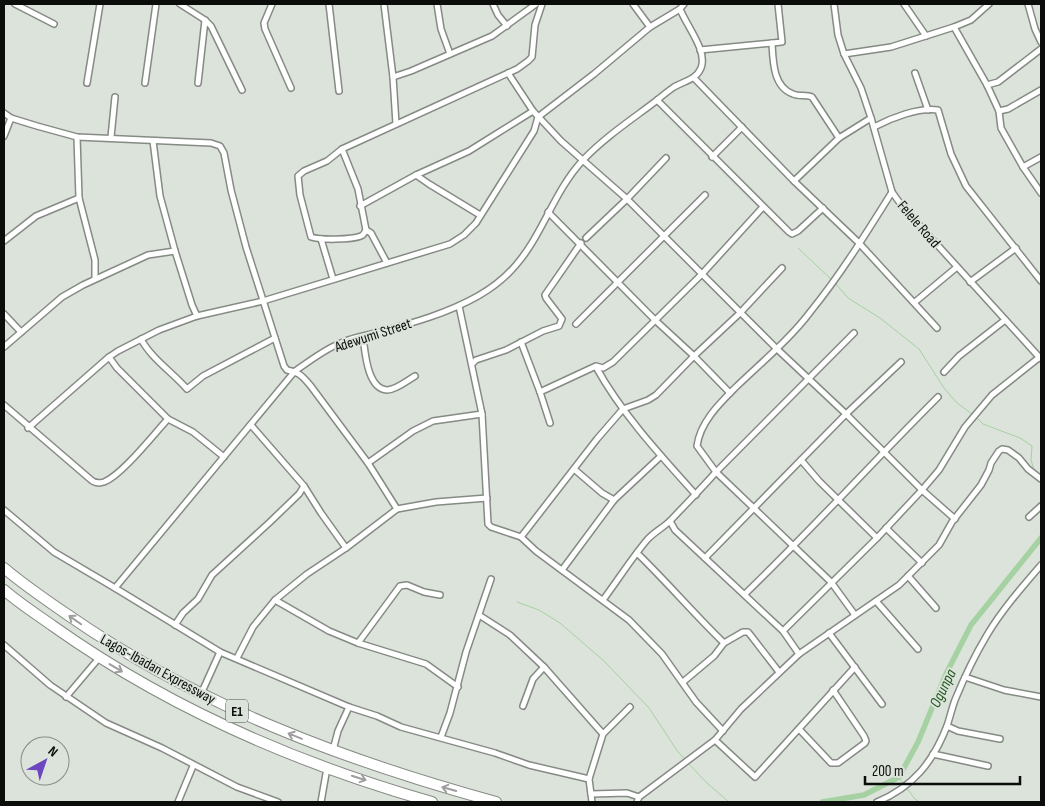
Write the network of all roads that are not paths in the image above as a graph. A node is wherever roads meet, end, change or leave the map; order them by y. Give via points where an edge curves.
1 (15, 4) edge
2 (100, 4) edge
3 (156, 4) edge
4 (180, 4) edge
5 (272, 4) edge
6 (328, 4) edge
7 (384, 4) edge
8 (437, 4) edge
9 (493, 4) edge
10 (536, 4) edge
11 (542, 4) edge
12 (633, 4) edge
13 (684, 4) edge
14 (778, 4) edge
15 (834, 4) edge
16 (904, 4) edge
17 (989, 4) edge
18 (1028, 4) edge
19 (680, 10) junction
20 (205, 20) junction
21 (54, 24) dead end
22 (506, 26) junction
23 (650, 27) junction
24 (954, 27) junction
25 (926, 36) junction
26 (1041, 42) edge
27 (772, 43) junction
28 (1041, 48) edge
29 (700, 50) junction
30 (450, 54) junction
31 (844, 54) junction
32 (508, 73) junction
33 (915, 73) dead end
34 (394, 77) junction
35 (694, 78) junction
36 (87, 83) dead end
37 (145, 83) dead end
38 (198, 83) dead end
39 (987, 85) junction
40 (291, 88) dead end
41 (242, 90) dead end
42 (1041, 90) edge
43 (339, 91) dead end
44 (115, 97) dead end
45 (657, 100) junction
46 (928, 110) junction
47 (533, 111) junction
48 (999, 111) junction
49 (4, 113) edge
50 (538, 117) junction
51 (12, 118) junction
52 (872, 118) junction
53 (396, 124) junction
54 (874, 126) junction
55 (742, 127) junction
56 (4, 136) edge
57 (78, 137) junction
58 (111, 137) junction
59 (840, 138) junction
60 (153, 141) junction
61 (342, 149) junction
62 (712, 157) junction
63 (1041, 157) edge
64 (666, 158) dead end
65 (583, 161) junction
66 (1023, 167) junction
67 (416, 175) junction
68 (794, 181) junction
69 (892, 192) junction
70 (1041, 193) edge
71 (705, 195) dead end
72 (79, 198) junction
73 (628, 199) junction
74 (360, 206) junction
75 (763, 207) junction
76 (823, 208) junction
77 (548, 212) junction
78 (480, 215) junction
79 (366, 230) junction
80 (665, 236) junction
81 (586, 238) dead end
82 (321, 239) junction
83 (4, 241) edge
84 (580, 243) junction
85 (859, 243) junction
86 (1016, 248) junction
87 (175, 251) junction
88 (387, 264) junction
89 (957, 267) junction
90 (782, 268) dead end
91 (702, 274) junction
92 (95, 278) junction
93 (333, 279) junction
94 (1041, 281) edge
95 (970, 282) junction
96 (618, 283) junction
97 (264, 301) junction
98 (915, 302) junction
99 (459, 306) junction
100 (740, 312) junction
101 (4, 314) edge
102 (197, 316) junction
103 (655, 320) junction
104 (1005, 320) junction
105 (576, 324) dead end
106 (937, 328) dead end
107 (21, 332) junction
108 (854, 333) dead end
109 (363, 337) junction
110 (275, 338) junction
111 (141, 339) junction
112 (521, 342) junction
113 (4, 347) edge
114 (776, 348) junction
115 (694, 356) junction
116 (109, 357) junction
117 (1040, 357) edge
118 (901, 362) dead end
119 (472, 364) junction
120 (596, 366) junction
121 (294, 371) junction
122 (944, 372) dead end
123 (415, 376) dead end
124 (808, 379) junction
125 (540, 392) junction
126 (730, 394) junction
127 (938, 397) dead end
128 (4, 405) edge
129 (623, 409) junction
130 (482, 414) junction
131 (846, 414) junction
132 (168, 419) junction
133 (550, 423) dead end
134 (251, 425) junction
135 (28, 428) junction
136 (884, 451) junction
137 (224, 456) junction
138 (662, 456) junction
139 (801, 460) junction
140 (368, 463) junction
141 (574, 469) junction
142 (716, 472) junction
143 (1041, 479) edge
144 (304, 486) junction
145 (922, 490) junction
146 (696, 495) junction
147 (486, 498) junction
148 (838, 499) junction
149 (614, 500) junction
150 (1041, 506) edge
151 (397, 509) junction
152 (754, 509) junction
153 (4, 510) edge
154 (1029, 517) dead end
155 (955, 519) junction
156 (670, 521) junction
157 (886, 528) junction
158 (521, 536) junction
159 (876, 538) junction
160 (793, 547) junction
161 (346, 548) junction
162 (637, 553) junction
163 (705, 558) junction
164 (922, 563) junction
165 (1041, 565) edge
166 (4, 568) edge
167 (562, 570) junction
168 (908, 576) junction
169 (491, 579) dead end
170 (831, 582) junction
171 (115, 588) junction
172 (4, 590) edge
173 (744, 594) junction
174 (440, 595) dead end
175 (275, 600) junction
176 (603, 600) junction
177 (876, 600) junction
178 (936, 608) dead end
179 (479, 615) junction
180 (855, 615) junction
181 (175, 625) junction
182 (783, 631) junction
183 (829, 633) junction
184 (358, 643) junction
185 (724, 643) junction
186 (4, 645) edge
187 (918, 649) dead end
188 (220, 652) junction
189 (799, 654) junction
190 (99, 658) junction
191 (238, 658) junction
192 (544, 667) junction
193 (855, 667) junction
194 (779, 672) junction
195 (965, 678) junction
196 (683, 682) junction
197 (458, 687) junction
198 (832, 690) junction
199 (201, 694) junction
200 (66, 697) junction
201 (1041, 697) edge
202 (882, 704) dead end
203 (523, 706) dead end
204 (349, 707) junction
205 (630, 707) dead end
206 (947, 726) junction
207 (799, 729) junction
208 (723, 731) junction
209 (603, 734) junction
210 (441, 737) junction
211 (1000, 738) dead end
212 (715, 740) junction
213 (333, 751) junction
214 (933, 754) junction
215 (193, 766) junction
216 (988, 766) dead end
217 (327, 768) junction
218 (589, 779) junction
219 (591, 794) junction
220 (638, 799) edge
221 (178, 802) edge
222 (278, 802) edge
223 (321, 802) edge
224 (432, 802) edge
225 (496, 802) edge
226 (592, 802) edge
227 (877, 802) edge

1 - 21 street
2 - 36 street
3 - 37 street
4 - 20 street
5 - 40 street via 264,23 265,29
6 - 43 street
7 - 34 street
8 - 30 street
9 - 22 street
10 - 22 street
11 - 32 street via 534,24 532,57
12 - 23 street
13 - 19 street
14 - 27 street via 782,42
15 - 31 street, Felele Road via 836,27
16 - 25 street
17 - 24 street via 971,20
18 - 26 street
19 - 23 street
19 - 29 street
20 - 38 street
20 - 41 street via 211,26
22 - 30 street via 492,36
23 - 50 street
24 - 25 street
24 - 39 street
25 - 31 street via 891,47
27 - 29 street
27 - 59 street via 778,81 794,95 812,97
28 - 39 street via 1001,80
29 - 35 street via 702,66
30 - 34 street
31 - 52 street, Felele Road
32 - 47 street
32 - 53 street
33 - 46 street
34 - 53 street
35 - 45 street, Adewumi Street via 683,81
35 - 55 street
39 - 48 street
42 - 48 street
44 - 58 street
45 - 62 street
45 - 65 street, Adewumi Street via 620,126
46 - 54 street
46 - 86 street via 938,110 940,114 951,154 966,186
47 - 50 street
47 - 67 street via 469,151
48 - 66 street via 1001,128
49 - 51 street
50 - 65 street
50 - 78 street via 534,131
51 - 56 street
51 - 57 street
52 - 54 street, Felele Road
52 - 59 street
53 - 61 street
54 - 69 street, Felele Road
55 - 62 street
55 - 68 street
57 - 58 street
57 - 72 street
58 - 60 street
59 - 68 street
60 - 87 street via 160,196
60 - 97 street via 220,146 246,247
61 - 74 street via 358,189
61 - 82 street via 327,161 304,171 297,180 308,232
62 - 75 street
63 - 66 street
64 - 73 street
65 - 73 street
65 - 77 street, Adewumi Street
66 - 70 street
67 - 74 street
67 - 78 street
68 - 76 street
69 - 85 street
69 - 89 street, Felele Road
71 - 80 street
72 - 83 street via 36,216
72 - 92 street via 95,260
73 - 80 street
73 - 81 street
74 - 79 street
75 - 76 street via 792,234
75 - 91 street
76 - 85 street
77 - 84 street
77 - 99 street, Adewumi Street via 506,276
78 - 88 street via 464,235 450,244
79 - 82 street via 358,237
79 - 88 street via 371,233
80 - 91 street
80 - 96 street
82 - 93 street
84 - 96 street
84 - 112 street via 546,295 561,315 559,326
85 - 98 street
85 - 114 street via 811,312
86 - 94 street
86 - 95 street
87 - 92 street via 148,255
87 - 102 street
88 - 93 street
89 - 95 street, Felele Road
89 - 98 street
90 - 100 street
91 - 100 street
91 - 103 street
92 - 107 street via 62,297
93 - 97 street
95 - 104 street, Felele Road
96 - 103 street
96 - 105 street
97 - 102 street
97 - 110 street
98 - 106 street
99 - 109 street, Adewumi Street
99 - 119 street
100 - 114 street
100 - 115 street
101 - 107 street
102 - 111 street
103 - 115 street
103 - 120 street via 613,362 603,368
104 - 117 street, Felele Road
104 - 122 street
107 - 113 street
108 - 124 street
109 - 121 street, Adewumi Street via 344,341
109 - 123 street via 366,366 381,388 392,389
110 - 111 street via 203,376 187,389 148,352
110 - 121 street via 284,366
111 - 116 street
112 - 119 street
112 - 125 street
114 - 124 street
114 - 126 street
115 - 126 street
115 - 129 street via 656,395
116 - 132 street
116 - 135 street
117 - 145 street via 992,395 964,427 939,470
118 - 131 street
119 - 130 street
120 - 125 street
120 - 129 street via 608,390
121 - 134 street, Adewumi Street
121 - 140 street via 310,385
124 - 131 street
124 - 142 street
125 - 133 street
126 - 142 street via 703,425 698,439 697,446
127 - 136 street
128 - 135 street
129 - 138 street
129 - 141 street
130 - 140 street via 433,420
130 - 147 street
131 - 136 street
131 - 139 street
132 - 135 street via 117,474 99,483
132 - 137 street via 193,432
134 - 137 street, Adewumi Street
134 - 144 street
136 - 145 street
136 - 148 street
137 - 171 street, Adewumi Street
138 - 146 street
138 - 149 street
139 - 148 street
139 - 152 street
140 - 151 street
141 - 149 street
141 - 158 street
142 - 146 street
142 - 152 street
143 - 155 street via 1019,458 1002,449 981,485
144 - 161 street
144 - 181 street via 212,575 198,599
145 - 155 street
145 - 157 street
146 - 156 street
147 - 151 street
147 - 158 street via 488,524
148 - 159 street
148 - 160 street
149 - 167 street
150 - 154 street
151 - 161 street
152 - 160 street
152 - 163 street
153 - 171 street via 54,552
155 - 164 street via 939,545
156 - 162 street via 656,530
156 - 163 street
157 - 159 street
157 - 164 street
158 - 167 street
159 - 170 street
160 - 170 street
160 - 173 street
161 - 175 street
162 - 176 street
162 - 185 street
163 - 173 street
164 - 168 street
165 - 195 street via 1000,615
199 -> 166 highway, Lagos-Ibadan Expressway / E1 via 91,631
167 - 176 street
168 - 177 street via 887,595
168 - 178 street
169 - 179 street
170 - 180 street
170 - 182 street
171 - 181 street
172 - 190 highway, Lagos-Ibadan Expressway / E1
173 - 182 street
174 - 184 street via 407,585 400,586
175 - 184 street via 328,631
175 - 191 street via 253,627
176 - 196 street via 654,645
177 - 180 street
177 - 187 street
179 - 192 street via 510,635
179 - 197 street
180 - 183 street
181 - 188 street
182 - 189 street
183 - 189 street
183 - 193 street
184 - 197 street via 426,664
185 - 194 street via 748,632
185 - 196 street via 714,656
186 - 200 street
188 - 191 street
188 - 199 street
189 - 194 street
190 - 200 street
190 -> 217 highway, Lagos-Ibadan Expressway / E1 via 226,726
191 - 204 street
192 - 203 street via 533,679
192 - 209 street
193 - 198 street
193 - 202 street
194 - 208 street
195 - 201 street
195 - 206 street
196 - 208 street via 696,702
197 - 210 street
198 - 207 street
198 - 207 street via 864,736 865,743 838,763 830,763
213 -> 199 highway, Lagos-Ibadan Expressway / E1
200 - 215 street via 106,723
204 - 210 street via 401,727
204 - 213 street
205 - 209 street
206 - 211 street
206 - 214 street
207 - 212 street via 755,777
208 - 212 street
209 - 218 street
210 - 218 street via 529,765
212 - 220 street
225 -> 213 highway, Lagos-Ibadan Expressway / E1 via 418,781
214 - 216 street
214 - 227 street via 915,779 892,796
215 - 221 street
215 - 222 street
217 - 223 street
217 -> 224 highway, Lagos-Ibadan Expressway / E1
218 - 219 street
219 - 220 street via 625,793
219 - 226 street

